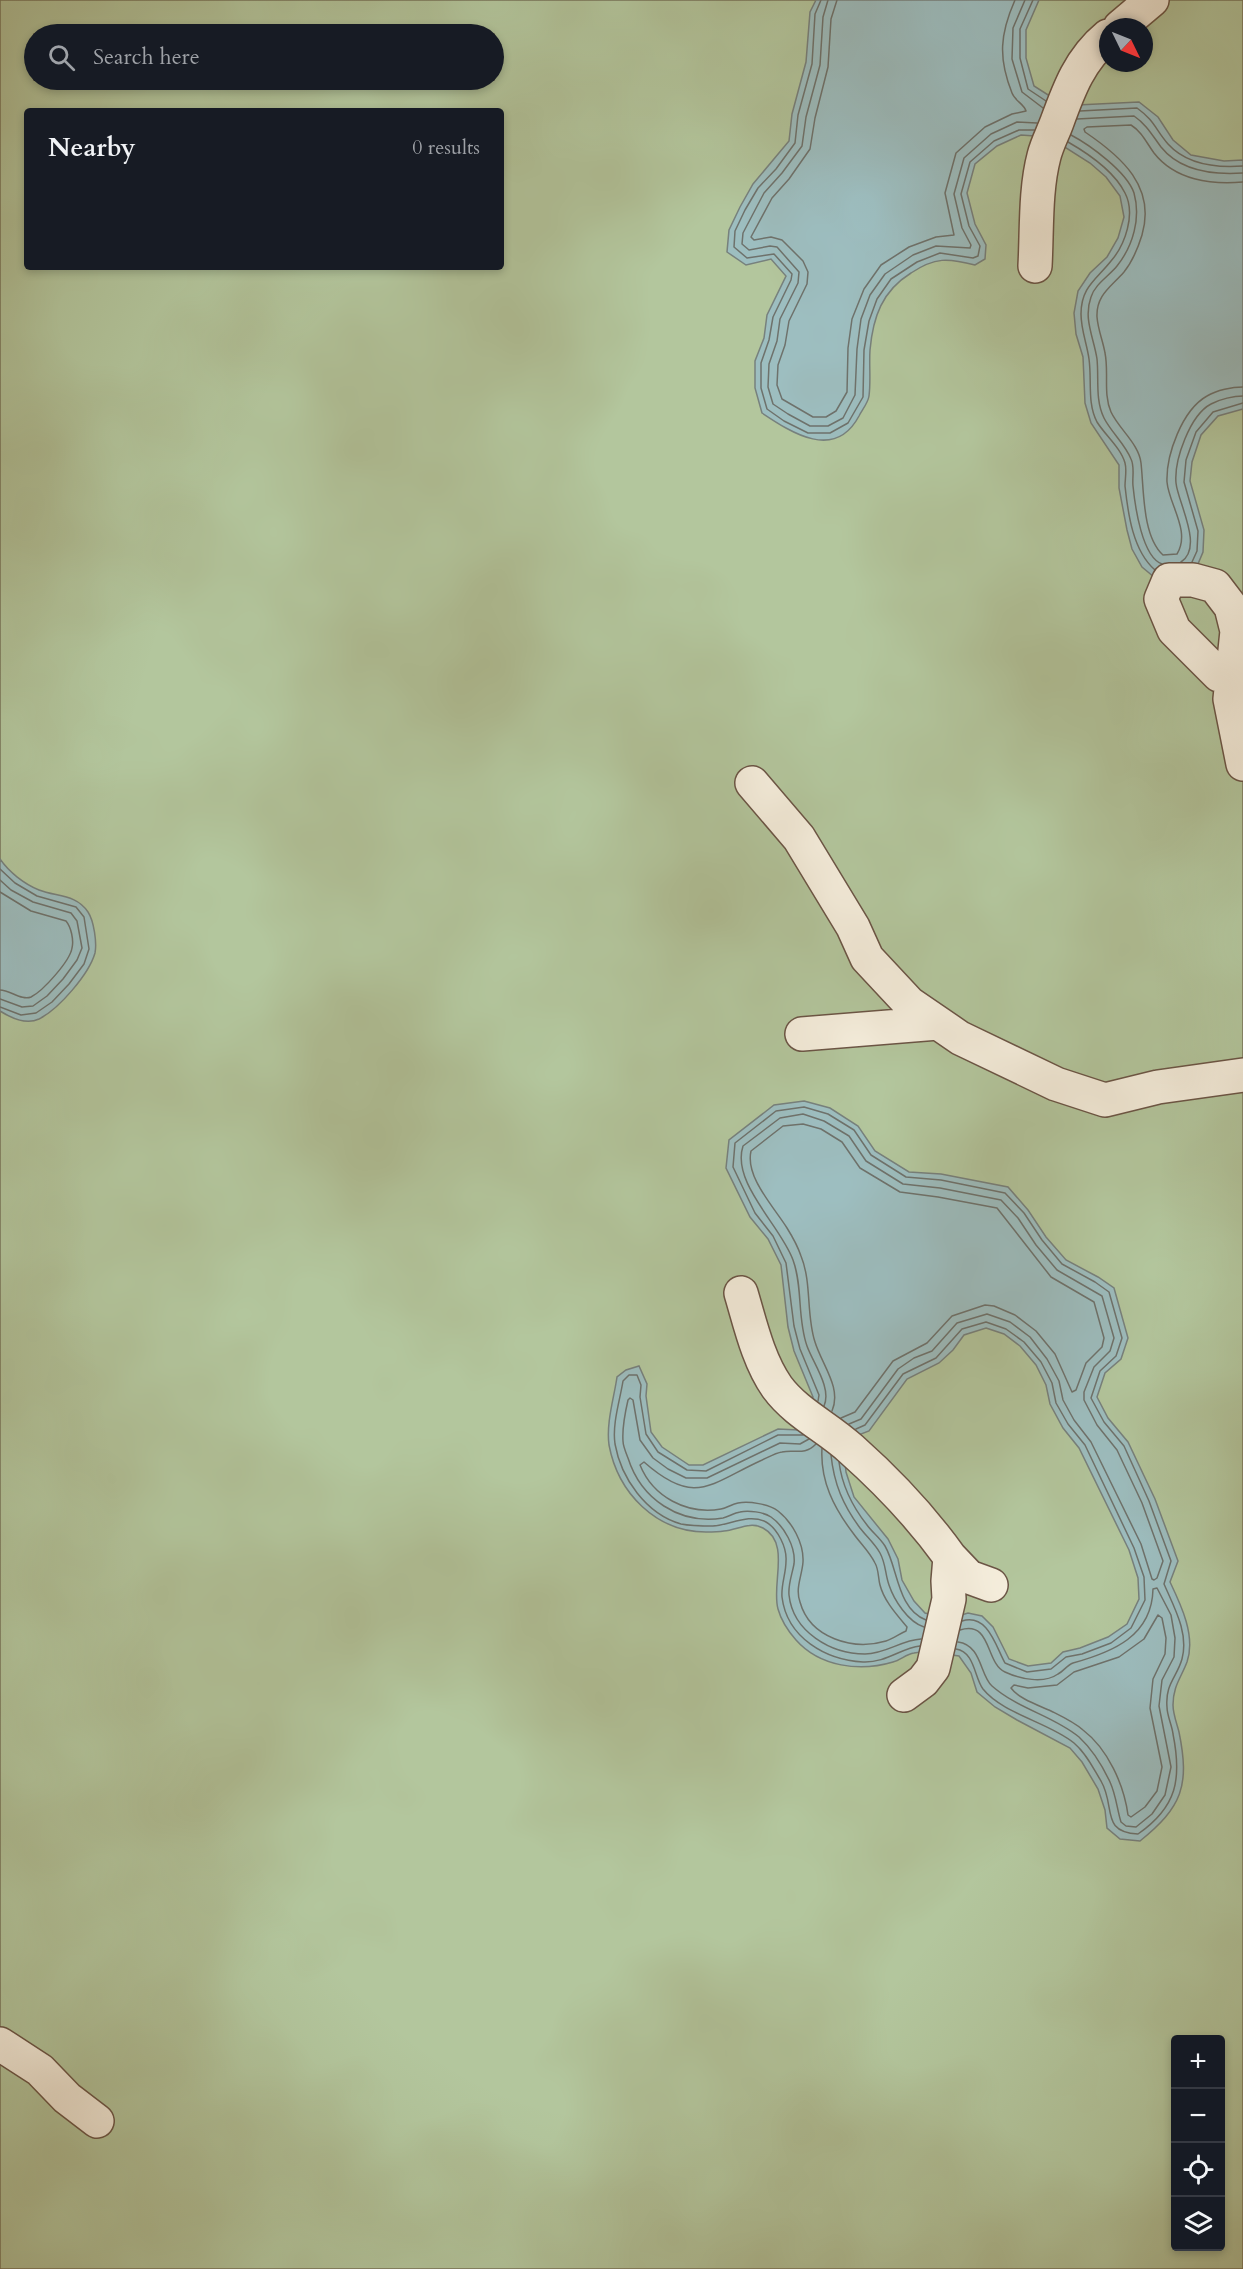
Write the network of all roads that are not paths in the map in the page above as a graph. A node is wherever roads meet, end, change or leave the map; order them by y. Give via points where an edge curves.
1 (1152, 0) edge
2 (1131, 18) edge
3 (1099, 44) edge
4 (1035, 266) dead end
5 (1219, 675) dead end
6 (1243, 764) edge
7 (752, 783) dead end
8 (938, 1023) junction
9 (802, 1034) dead end
10 (1243, 1075) edge
11 (741, 1293) dead end
12 (939, 1500) dead end
13 (942, 1546) junction
14 (991, 1585) dead end
15 (904, 1695) dead end
16 (0, 2044) edge
17 (97, 2121) dead end

1 - 2 lane
3 - 4 lane via 1079,68 1044,157
5 - 6 lane via 1174,630 1161,599 1169,580 1193,580 1215,586 1231,608 1237,631 1230,699
7 - 8 lane via 799,838 853,927 867,958 909,1003
8 - 9 lane
8 - 10 lane via 960,1038 1056,1084 1105,1100 1158,1087
11 - 13 lane via 776,1385 793,1406 852,1449
12 - 13 lane via 934,1514
13 - 14 lane via 969,1577
13 - 15 lane via 950,1599 933,1668
16 - 17 lane via 40,2070

